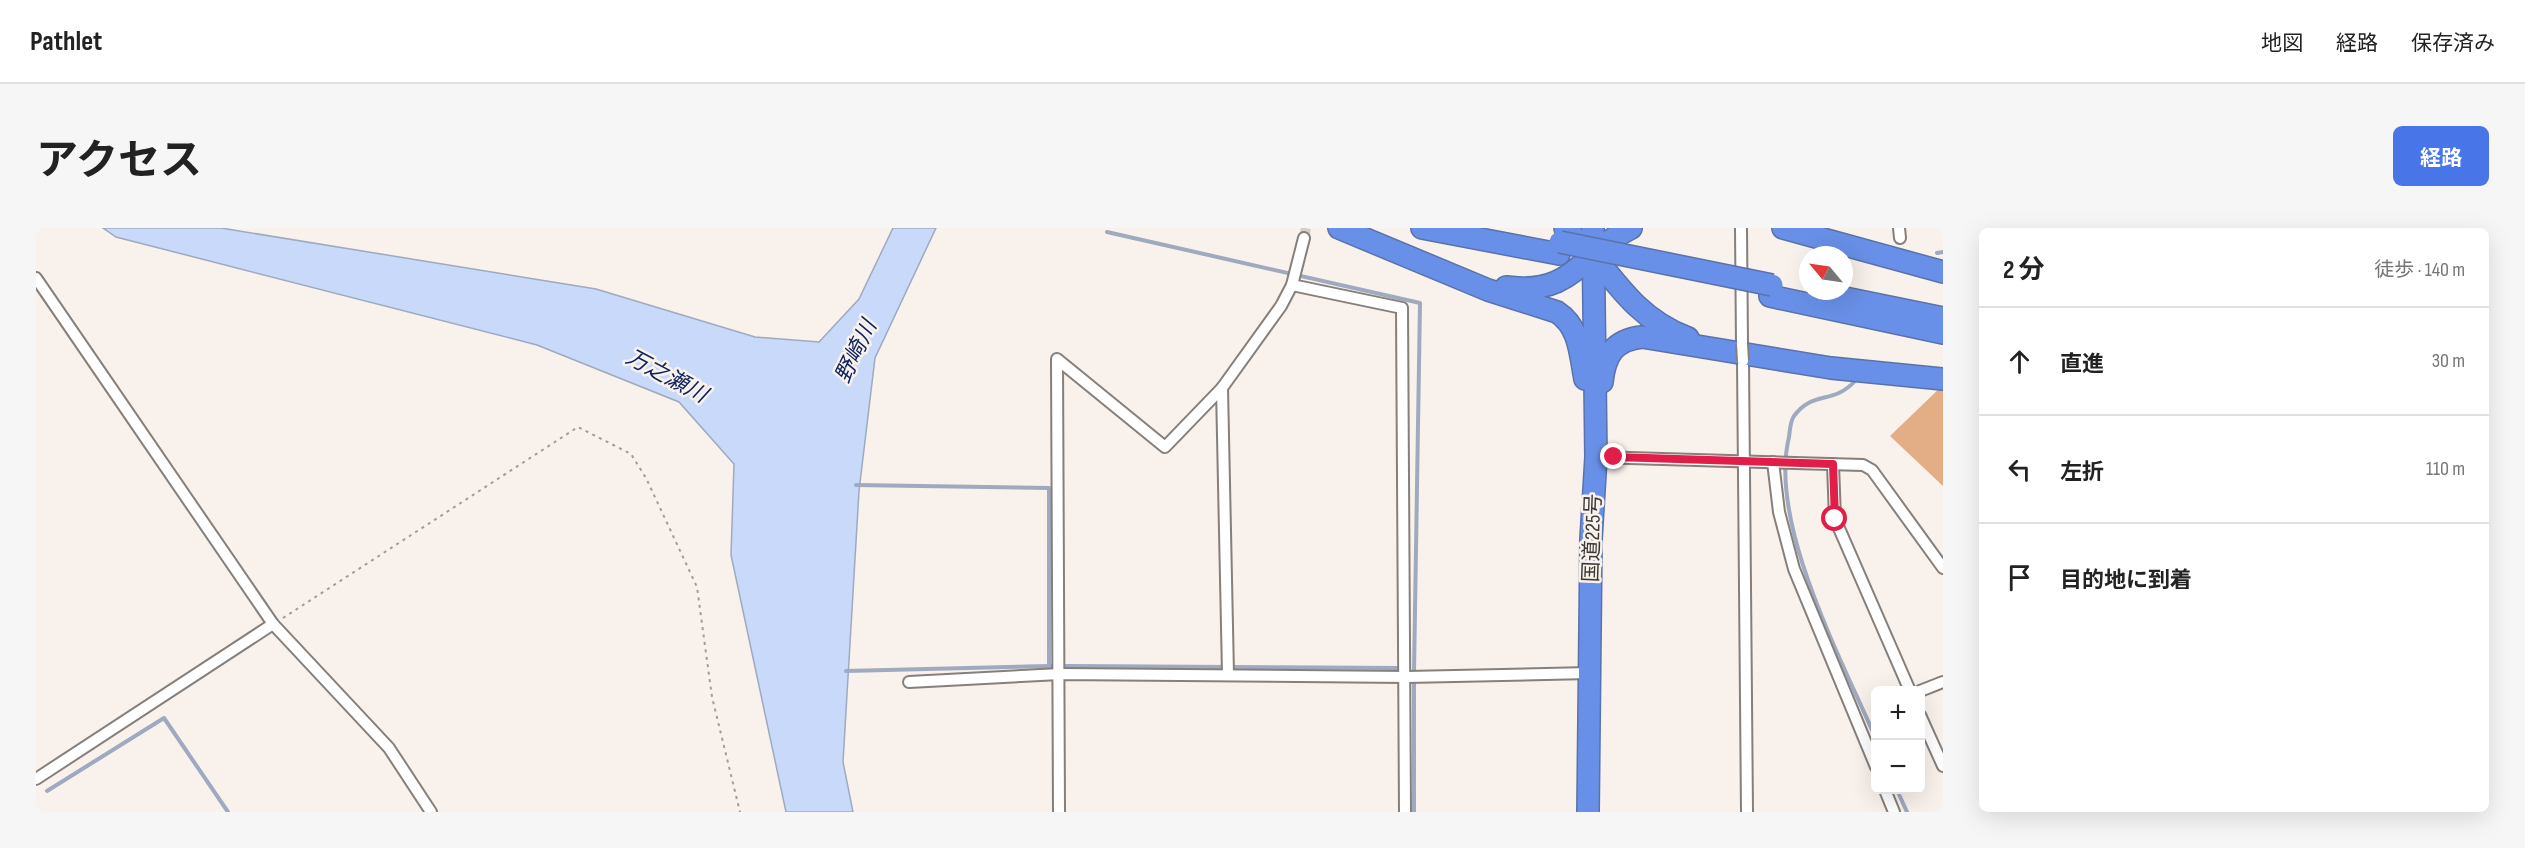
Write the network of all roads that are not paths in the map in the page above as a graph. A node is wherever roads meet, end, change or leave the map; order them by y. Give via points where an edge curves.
1 (1339, 228) edge
2 (1422, 228) edge
3 (1493, 228) edge
4 (1593, 228) edge
5 (1631, 228) edge
6 (1782, 228) edge
7 (1741, 233) edge
8 (1304, 238) tunnel mouth
9 (1562, 241) edge
10 (1595, 255) junction
11 (1943, 272) edge
12 (1453, 275) junction
13 (36, 278) edge
14 (1292, 285) junction
15 (1771, 291) junction
16 (1943, 318) edge
17 (1943, 333) edge
18 (1717, 349) junction
19 (1943, 379) edge
20 (1222, 388) junction
21 (1595, 433) junction
22 (1596, 457) junction
23 (1744, 461) junction
24 (1781, 462) junction
25 (1833, 464) junction
26 (1943, 568) edge
27 (273, 624) junction
28 (1228, 669) junction
29 (1588, 673) junction
30 (1060, 674) junction
31 (1407, 677) junction
32 (909, 682) dead end
33 (1943, 682) edge
34 (1908, 686) edge
35 (1925, 689) edge
36 (1925, 726) edge
37 (1871, 757) edge
38 (1943, 766) edge
39 (36, 780) edge
40 (1887, 794) edge
41 (431, 812) edge
42 (1059, 812) edge
43 (1405, 812) edge
44 (1588, 812) edge
45 (1747, 812) edge
46 (1894, 812) edge

1 - 12 highway
2 - 9 highway
3 - 9 highway
4 - 10 highway, 国道225号
5 - 10 highway
6 - 11 highway
7 - 23 street, bridge
8 - 14 street
9 - 10 highway, bridge
10 - 12 highway via 1575,272 1543,288 1526,290
10 - 15 highway, bridge
10 - 18 highway via 1615,286 1640,311 1667,330
10 - 21 highway, 国道225号
12 - 21 highway via 1566,318 1575,331
13 - 27 street
14 - 20 street
14 - 31 street via 1402,308
15 - 16 highway
15 - 17 highway
18 - 19 highway via 1831,368
18 - 21 highway via 1626,338 1611,351 1604,365
20 - 28 street
20 - 30 street via 1166,447 1057,359
21 - 22 highway, 国道225号
22 - 23 street
22 - 29 highway, 国道225号
23 - 24 street
23 - 45 street
24 - 25 street
24 - 37 street via 1779,512 1794,569
25 - 26 street via 1863,465 1872,470
25 - 34 street via 1835,519
27 - 39 street
27 - 41 street via 389,748
28 - 30 street
28 - 31 street
29 - 31 street
29 - 44 highway, 国道225号
30 - 32 street
30 - 42 street
31 - 43 street
33 - 35 street
36 - 38 street
40 - 46 street

